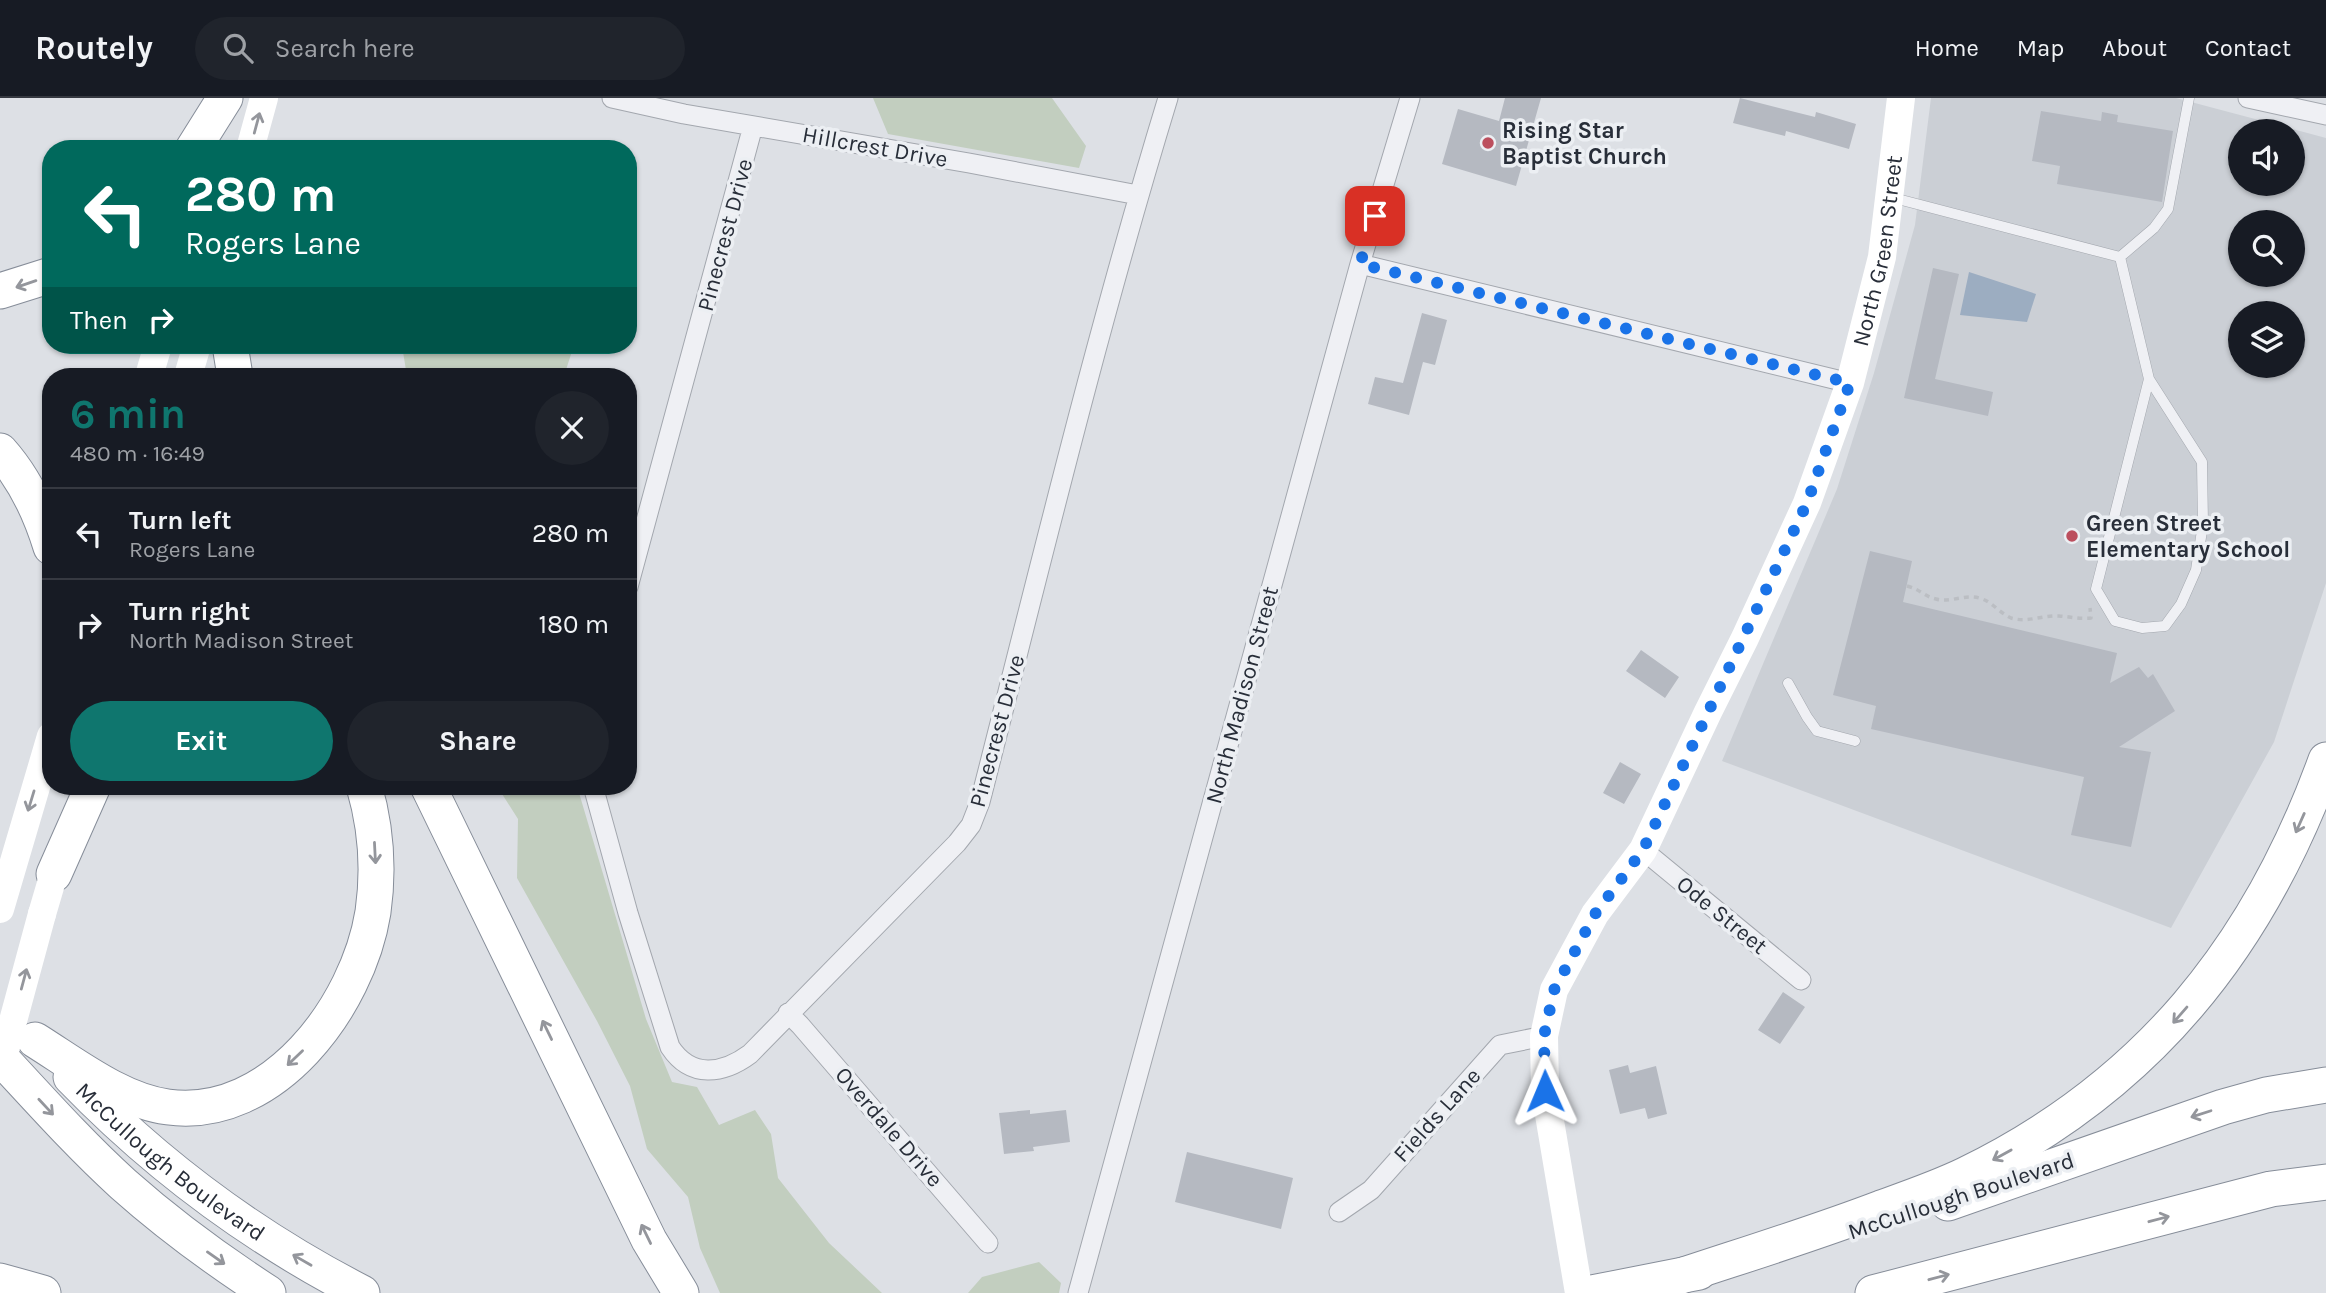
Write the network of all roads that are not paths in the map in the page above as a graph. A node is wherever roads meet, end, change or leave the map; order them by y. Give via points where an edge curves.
1 (225, 98) edge
2 (264, 98) edge
3 (612, 98) edge
4 (1168, 98) edge
5 (1410, 98) edge
6 (1901, 98) edge
7 (2189, 98) edge
8 (2248, 98) edge
9 (666, 104) edge
10 (2326, 115) edge
11 (753, 126) junction
12 (199, 140) edge
13 (213, 140) edge
14 (252, 140) edge
15 (1138, 195) junction
16 (1889, 197) junction
17 (2120, 257) junction
18 (1360, 264) junction
19 (42, 278) edge
20 (0, 291) edge
21 (2150, 379) junction
22 (1850, 383) junction
23 (0, 451) edge
24 (42, 521) edge
25 (637, 554) edge
26 (1788, 683) dead end
27 (1855, 741) dead end
28 (2326, 760) edge
29 (42, 766) edge
30 (76, 795) edge
31 (89, 795) edge
32 (365, 795) edge
33 (432, 795) edge
34 (595, 795) edge
35 (1643, 850) junction
36 (54, 874) junction
37 (0, 909) edge
38 (1801, 979) dead end
39 (0, 1002) edge
40 (788, 1013) junction
41 (1544, 1036) junction
42 (35, 1040) junction
43 (0, 1057) edge
44 (0, 1069) edge
45 (2326, 1085) edge
46 (2326, 1182) edge
47 (1339, 1212) dead end
48 (988, 1243) dead end
49 (1675, 1278) junction
50 (0, 1281) edge
51 (43, 1293) edge
52 (268, 1293) edge
53 (362, 1293) edge
54 (681, 1293) edge
55 (1077, 1293) edge
56 (1579, 1293) edge
57 (1592, 1293) edge
58 (1873, 1293) edge

1 - 12 highway
1 - 13 street
14 -> 2 street
3 - 9 street, Hillcrest Drive
4 - 15 street, Pinecrest Drive
5 - 18 street, North Madison Street
6 - 16 street, North Green Street
7 - 17 lane via 2168,209 2154,228
8 - 10 street
9 - 11 street, Hillcrest Drive
11 - 15 street, Hillcrest Drive
11 - 25 street, Pinecrest Drive
15 - 40 street, Pinecrest Drive via 976,814 957,843
16 - 17 lane
16 - 22 street, North Green Street via 1882,257
17 - 21 lane
18 - 22 street
18 - 55 street, North Madison Street
19 -> 20 highway
21 - 21 lane via 2096,589 2115,621 2142,628 2165,626 2181,604 2196,570 2203,524 2202,462
22 - 35 street, North Green Street via 1807,503
23 - 24 highway via 24,483
26 - 27 lane via 1817,731
28 -> 49 highway via 2277,872 2230,951 2175,1022 2109,1084 2042,1132 1963,1176 1830,1227
29 -> 37 street
30 - 36 street
31 - 36 highway
32 -> 42 highway via 376,870 368,934 354,975 331,1016 281,1071 228,1102 167,1107 110,1087
54 -> 33 highway via 649,1240
34 - 40 street, Pinecrest Drive via 628,913 676,1055 693,1067 714,1070 736,1065
35 - 38 street, Ode Street
35 - 41 street, North Green Street via 1595,914 1570,958 1554,990
44 -> 36 street, bridge
39 - 42 highway, McCullough Boulevard
40 - 48 street, Overdale Drive
41 - 47 street, Fields Lane via 1500,1045 1371,1189
41 - 56 street, North Green Street via 1545,1091
53 -> 42 highway, McCullough Boulevard via 272,1242 165,1165
43 -> 52 highway, McCullough Boulevard via 122,1183 198,1245
45 -> 49 highway, McCullough Boulevard via 2266,1095 1924,1211
58 -> 46 highway via 2271,1189
49 - 57 highway, McCullough Boulevard
50 - 51 highway

